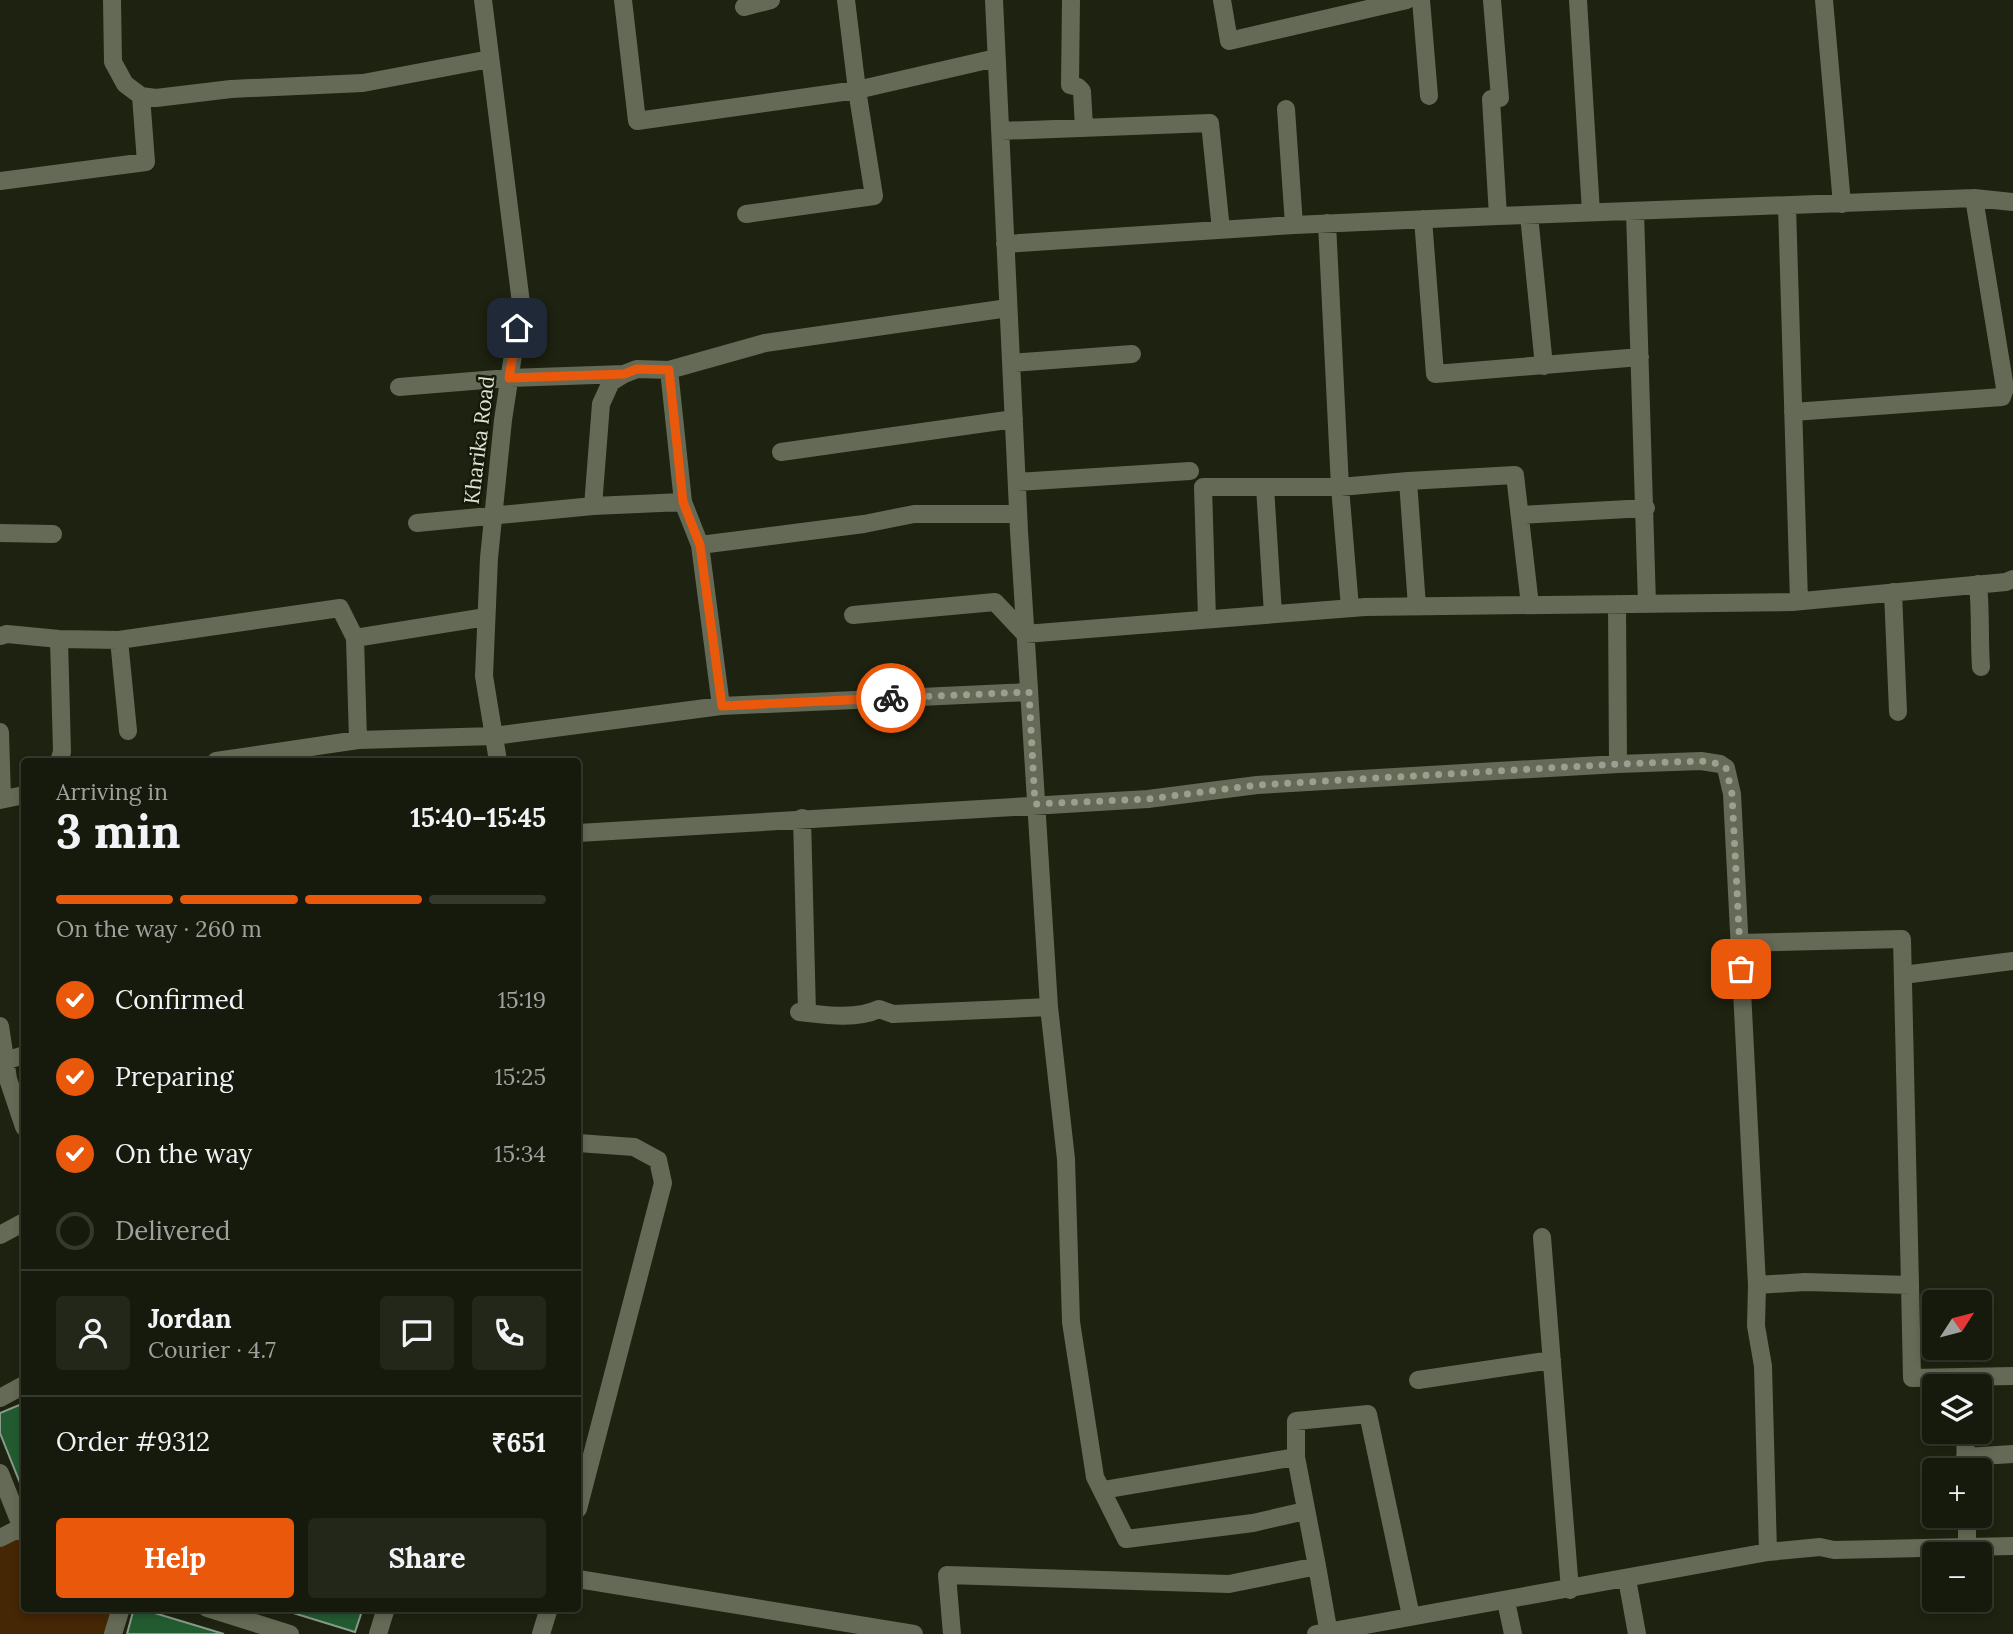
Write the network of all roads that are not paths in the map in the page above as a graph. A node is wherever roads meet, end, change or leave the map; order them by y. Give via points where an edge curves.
1 (112, 0) edge
2 (483, 0) edge
3 (622, 0) edge
4 (771, 0) edge
5 (846, 0) edge
6 (993, 0) edge
7 (1071, 0) edge
8 (1222, 0) edge
9 (1407, 0) edge
10 (1420, 0) edge
11 (1492, 0) edge
12 (1578, 0) edge
13 (1824, 0) edge
14 (744, 7) dead end
15 (996, 58) junction
16 (490, 59) junction
17 (856, 90) junction
18 (141, 96) junction
19 (1429, 96) dead end
20 (1286, 109) dead end
21 (1084, 128) junction
22 (1000, 131) junction
23 (0, 181) edge
24 (1974, 198) junction
25 (2013, 202) edge
26 (1842, 204) junction
27 (1787, 206) junction
28 (1635, 211) junction
29 (1591, 212) junction
30 (746, 214) dead end
31 (1529, 215) junction
32 (1498, 216) junction
33 (1423, 219) junction
34 (1327, 223) junction
35 (1294, 225) junction
36 (1221, 230) junction
37 (1005, 244) junction
38 (1008, 308) junction
39 (1132, 354) dead end
40 (1640, 357) junction
41 (1011, 363) junction
42 (1544, 366) junction
43 (669, 370) junction
44 (624, 374) junction
45 (509, 378) junction
46 (400, 387) dead end
47 (1793, 412) junction
48 (1014, 419) junction
49 (780, 452) dead end
50 (1190, 471) dead end
51 (1408, 481) junction
52 (1017, 482) junction
53 (1265, 487) junction
54 (1340, 487) junction
55 (683, 502) junction
56 (593, 506) junction
57 (1646, 508) junction
58 (1018, 514) junction
59 (1520, 515) junction
60 (493, 516) junction
61 (417, 523) dead end
62 (0, 533) edge
63 (53, 534) dead end
64 (700, 545) junction
65 (2013, 579) edge
66 (1978, 584) junction
67 (1893, 592) junction
68 (1799, 601) junction
69 (1617, 604) junction
70 (1647, 604) junction
71 (1530, 605) junction
72 (1417, 606) junction
73 (1350, 608) junction
74 (1273, 614) junction
75 (853, 615) dead end
76 (486, 617) junction
77 (1207, 619) junction
78 (1025, 634) junction
79 (0, 636) edge
80 (355, 638) junction
81 (59, 639) junction
82 (119, 640) junction
83 (1981, 667) dead end
84 (1029, 692) junction
85 (722, 706) junction
86 (1898, 712) dead end
87 (128, 731) dead end
88 (0, 732) edge
89 (494, 736) junction
90 (358, 740) junction
91 (59, 758) edge
92 (236, 758) edge
93 (498, 758) edge
94 (1618, 764) junction
95 (21, 796) edge
96 (1, 799) edge
97 (1035, 804) junction
98 (802, 818) junction
99 (581, 833) edge
100 (1740, 943) junction
101 (2013, 961) edge
102 (1903, 975) junction
103 (1049, 1007) junction
104 (0, 1026) edge
105 (21, 1056) edge
106 (5, 1061) junction
107 (21, 1118) edge
108 (581, 1143) edge
109 (21, 1224) edge
110 (0, 1235) edge
111 (1542, 1237) dead end
112 (1757, 1285) junction
113 (1910, 1285) junction
114 (1552, 1360) junction
115 (2013, 1376) edge
116 (1922, 1379) edge
117 (1992, 1379) edge
118 (1418, 1380) dead end
119 (21, 1387) edge
120 (0, 1398) edge
121 (2013, 1454) edge
122 (1296, 1457) junction
123 (1992, 1458) edge
124 (0, 1473) edge
125 (1103, 1490) junction
126 (581, 1497) edge
127 (1305, 1511) junction
128 (21, 1525) edge
129 (21, 1531) edge
130 (0, 1538) edge
131 (1992, 1546) edge
132 (2013, 1546) edge
133 (1922, 1548) edge
134 (1768, 1552) junction
135 (1317, 1566) junction
136 (581, 1579) edge
137 (1627, 1579) junction
138 (1570, 1590) junction
139 (1506, 1601) junction
140 (120, 1612) edge
141 (216, 1612) edge
142 (385, 1612) edge
143 (549, 1612) edge
144 (1411, 1616) junction
145 (250, 1628) edge
146 (1324, 1633) edge
147 (113, 1634) edge
148 (290, 1634) edge
149 (378, 1634) edge
150 (541, 1634) edge
151 (914, 1634) edge
152 (951, 1634) edge
153 (1513, 1634) edge
154 (1637, 1634) edge

1 - 18 street via 113,62 125,85
2 - 16 street, Kharika Road
3 - 17 street via 637,121
4 - 14 street
5 - 17 street
6 - 15 street
7 - 21 street via 1070,85 1082,91
8 - 9 street via 1229,41
10 - 19 street
11 - 32 street via 1500,98 1491,99
12 - 29 street
13 - 26 street
15 - 17 street
15 - 22 street
16 - 18 street via 363,83
16 - 45 street, Kharika Road via 521,303
17 - 30 street via 874,196
18 - 23 street via 146,162
20 - 35 street
21 - 22 street
21 - 36 street via 1210,122
22 - 37 street
24 - 25 street
24 - 26 street
24 - 47 street via 2005,388 2002,397
26 - 27 street
27 - 28 street
27 - 47 street
28 - 29 street
28 - 40 street
29 - 31 street
31 - 32 street
31 - 42 street
32 - 33 street
33 - 34 street
33 - 42 street via 1435,374
34 - 35 street
34 - 54 street
35 - 36 street
36 - 37 street
37 - 38 street
38 - 41 street
38 - 43 street via 765,342
39 - 41 street
40 - 42 street
40 - 57 street
41 - 48 street
43 - 44 street via 637,369
43 - 55 street
44 - 45 street
44 - 56 street via 611,382 601,404
45 - 46 street
45 - 60 street, Kharika Road
47 - 68 street
48 - 49 street
48 - 52 street
50 - 52 street
51 - 54 street
51 - 59 street via 1515,475
51 - 72 street
52 - 58 street
53 - 54 street
53 - 74 street
53 - 77 street via 1203,487
54 - 73 street
55 - 56 street
55 - 64 street
56 - 60 street
57 - 59 street
57 - 70 street
58 - 64 street via 914,514
58 - 78 street
59 - 71 street
60 - 61 street
60 - 76 street, Kharika Road
62 - 63 street
64 - 85 street
65 - 66 street
66 - 67 street
66 - 83 street
67 - 68 street
67 - 86 street
68 - 70 street
69 - 70 street
69 - 71 street
69 - 94 street
71 - 72 street
72 - 73 street
73 - 74 street
74 - 77 street
75 - 78 street via 995,602
76 - 80 street
76 - 89 street, Kharika Road via 484,676
77 - 78 street
78 - 84 street
79 - 81 street
80 - 82 street via 340,608
80 - 90 street
81 - 82 street
81 - 91 street
82 - 87 street
84 - 85 street
84 - 97 street
85 - 89 street
88 - 96 street
89 - 90 street
89 - 93 street, Kharika Road
90 - 92 street
94 - 97 street via 1257,785 1148,799
94 - 100 street via 1701,761 1726,768 1732,794
95 - 96 street
97 - 98 street
97 - 103 street
98 - 99 street
98 - 103 street via 803,1013 867,1015 879,1009 894,1014
100 - 102 street via 1902,939
100 - 112 street
101 - 102 street
102 - 113 street
103 - 125 street via 1066,1159 1071,1322 1095,1477
104 - 106 street
105 - 106 street
106 - 107 street
108 - 126 street via 634,1147 658,1160 663,1183
109 - 110 street
111 - 114 street
112 - 113 street
112 - 134 street
113 - 116 street via 1912,1378
114 - 118 street
114 - 138 street
115 - 117 street
119 - 120 street
121 - 123 street
122 - 125 street
122 - 127 street
122 - 144 street via 1296,1421 1368,1414
124 - 128 street
125 - 127 street via 1126,1539 1253,1523
127 - 135 street
129 - 130 street
131 - 132 street
133 - 134 street via 1820,1547
134 - 137 street
135 - 146 street
135 - 152 street via 1228,1584 947,1575
136 - 151 street
137 - 138 street
137 - 154 street
138 - 139 street
139 - 144 street
139 - 153 street
140 - 147 street
141 - 145 street
142 - 149 street
143 - 150 street
144 - 146 street
145 - 148 street

